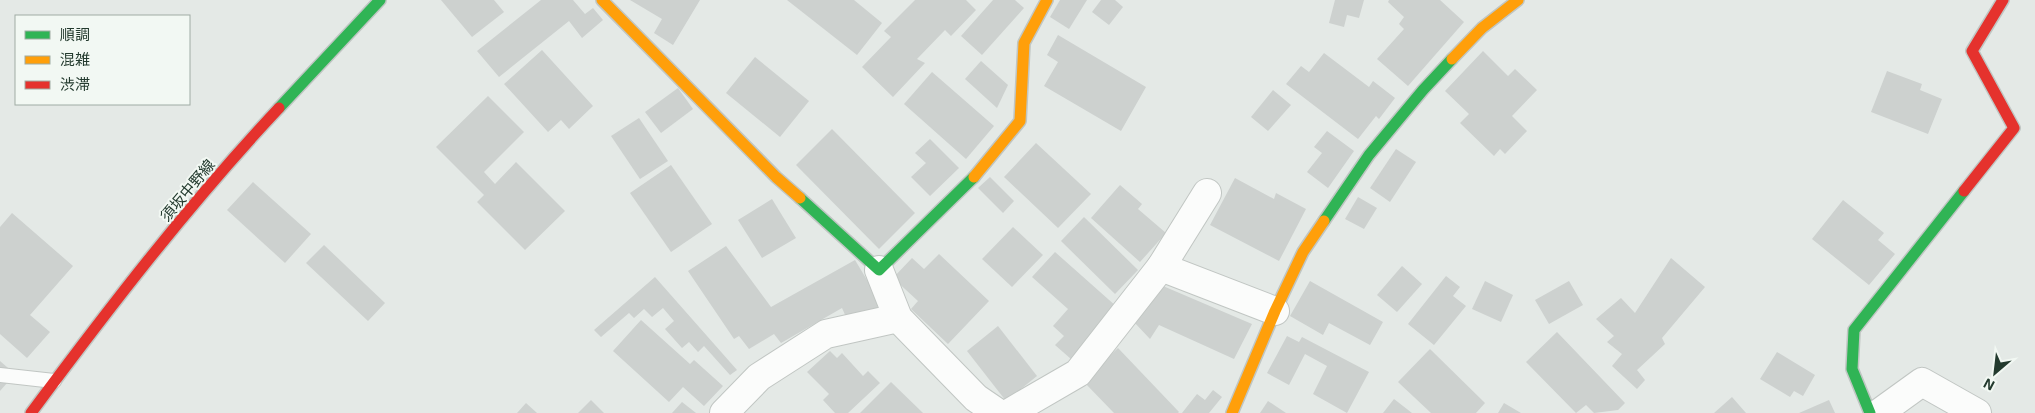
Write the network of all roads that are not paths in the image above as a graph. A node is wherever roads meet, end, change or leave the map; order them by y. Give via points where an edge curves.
1 (380, 0) edge
2 (602, 0) edge
3 (1047, 0) edge
4 (1518, 0) edge
5 (2003, 0) edge
6 (1207, 193) dead end
7 (1161, 267) junction
8 (879, 270) junction
9 (1275, 312) junction
10 (898, 318) junction
11 (0, 376) edge
12 (54, 381) junction
13 (969, 405) edge
14 (31, 413) edge
15 (724, 413) edge
16 (998, 413) edge
17 (1009, 413) edge
18 (1232, 413) edge
19 (1870, 413) edge
20 (1879, 413) edge
21 (1977, 413) edge

1 - 12 street, 須坂中野線 via 216,179
2 - 8 street via 776,177
3 - 8 street via 1024,43 1020,121 982,170
4 - 9 street via 1482,28 1369,155 1303,252
5 - 19 street via 1972,51 2014,128 1854,330 1852,369
6 - 7 street
7 - 9 street
7 - 17 street via 1078,373
8 - 10 street
9 - 18 street
10 - 13 street
10 - 15 street via 826,334 759,377
11 - 12 lane
12 - 14 street, 須坂中野線
13 - 16 street
20 - 21 street via 1922,382

